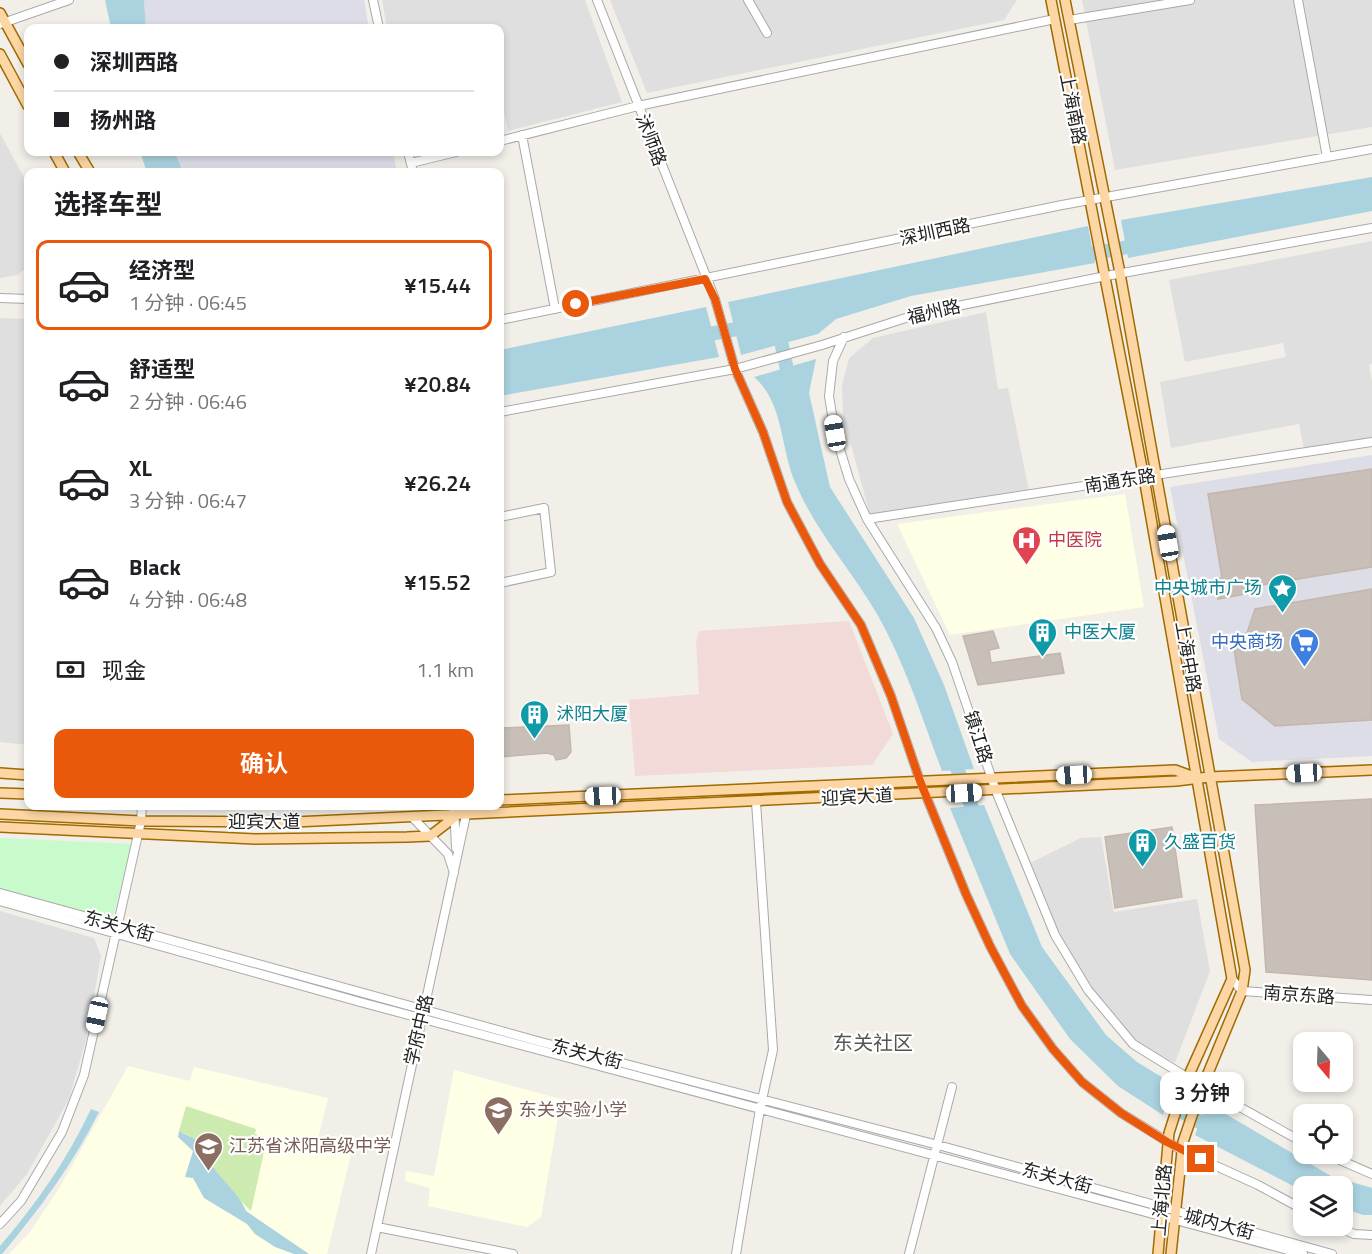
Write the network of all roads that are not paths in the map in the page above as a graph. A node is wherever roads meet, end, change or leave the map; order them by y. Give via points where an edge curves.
1 (69, 0) edge
2 (373, 0) edge
3 (597, 0) edge
4 (748, 0) edge
5 (1051, 0) edge
6 (1065, 0) edge
7 (1190, 0) edge
8 (1298, 0) edge
9 (1055, 19) junction
10 (2, 20) edge
11 (1069, 20) junction
12 (378, 24) edge
13 (767, 33) dead end
14 (0, 54) edge
15 (24, 57) edge
16 (24, 99) edge
17 (638, 106) junction
18 (522, 135) junction
19 (504, 140) edge
20 (1372, 149) edge
21 (409, 156) edge
22 (440, 156) edge
23 (1328, 157) junction
24 (411, 163) junction
25 (412, 168) edge
26 (1106, 197) junction
27 (1091, 200) junction
28 (1109, 216) joint
29 (1094, 219) joint
30 (1372, 228) edge
31 (1120, 271) junction
32 (1106, 273) junction
33 (705, 279) junction
34 (0, 298) edge
35 (24, 299) edge
36 (555, 309) junction
37 (504, 319) edge
38 (844, 337) junction
39 (735, 369) junction
40 (504, 411) edge
41 (1372, 442) edge
42 (1156, 476) junction
43 (1144, 478) junction
44 (504, 516) edge
45 (867, 519) junction
46 (504, 582) edge
47 (1372, 770) edge
48 (0, 773) edge
49 (24, 775) edge
50 (1209, 777) junction
51 (987, 778) junction
52 (1196, 778) junction
53 (920, 781) junction
54 (996, 791) junction
55 (0, 793) edge
56 (24, 794) edge
57 (925, 794) junction
58 (504, 800) edge
59 (756, 802) junction
60 (142, 810) edge
61 (454, 810) edge
62 (467, 810) edge
63 (0, 814) edge
64 (466, 816) junction
65 (455, 817) junction
66 (413, 818) junction
67 (141, 821) junction
68 (0, 827) edge
69 (138, 835) junction
70 (430, 836) junction
71 (454, 873) junction
72 (0, 893) edge
73 (0, 902) edge
74 (117, 925) junction
75 (115, 934) junction
76 (1232, 979) junction
77 (1242, 991) junction
78 (1372, 1000) edge
79 (424, 1009) junction
80 (422, 1018) junction
81 (1186, 1082) junction
82 (952, 1087) dead end
83 (1200, 1091) junction
84 (762, 1100) junction
85 (760, 1109) junction
86 (1168, 1138) junction
87 (1293, 1138) edge
88 (938, 1145) junction
89 (1182, 1146) junction
90 (934, 1154) junction
91 (1349, 1164) edge
92 (1372, 1174) edge
93 (1293, 1204) edge
94 (1162, 1212) junction
95 (1175, 1216) junction
96 (0, 1224) edge
97 (377, 1227) junction
98 (1353, 1234) edge
99 (1372, 1235) edge
100 (371, 1254) edge
101 (513, 1254) edge
102 (736, 1254) edge
103 (909, 1254) edge
104 (1158, 1254) edge
105 (1171, 1254) edge
106 (1304, 1254) edge
107 (1332, 1254) edge

1 - 10 street
2 - 12 street
3 - 17 street, 沭师路
4 - 13 street
5 - 9 main road, 上海南路
6 - 11 main road, 上海南路
7 - 11 street
8 - 23 street
9 - 17 street
9 - 27 main road, 上海南路
10 - 15 main road
11 - 26 main road, 上海南路
14 - 16 main road
17 - 18 street
17 - 33 street, 沭师路
18 - 19 street
18 - 36 street
20 - 23 street, 深圳西路
21 - 24 street
22 - 24 street
23 - 26 street, 深圳西路
24 - 25 street
26 - 27 street, 深圳西路
26 - 28 main road, 上海南路
27 - 29 main road, 上海南路
27 - 33 street, 深圳西路
28 - 31 main road, 上海中路
29 - 32 main road, 上海中路
30 - 31 street, 福州路
31 - 32 street, 福州路
31 - 42 main road, 上海中路
32 - 38 street, 福州路 via 918,314
32 - 43 main road, 上海中路
33 - 36 street, 深圳西路
33 - 39 street, 沭师路 via 715,299
34 - 35 street
36 - 37 street, 深圳西路
38 - 39 street, 福州路
38 - 45 street, 镇江路 via 833,361 829,396 849,479
39 - 40 street, 福州路
39 - 53 street, 沭师路 via 763,432 787,502 820,564 861,625
41 - 42 street, 南通东路
42 - 43 street, 南通东路
42 - 50 main road, 上海中路
43 - 45 street, 南通东路
43 - 52 main road, 上海中路
44 - 46 street via 544,508 551,572
45 - 51 street, 镇江路 via 936,628 955,672
47 - 50 main road
48 - 49 main road
50 - 52 main road
50 - 77 main road, 上海中路 via 1245,970
51 - 52 main road, 迎宾大道 via 1175,770
51 - 53 main road, 迎宾大道
51 - 54 street, 镇江路
52 - 54 main road, 迎宾大道
52 - 76 main road, 上海中路
53 - 57 street, 沭师路
53 - 58 main road, 迎宾大道
54 - 57 main road, 迎宾大道
54 - 81 street, 镇江路 via 1055,935 1088,990 1132,1044
55 - 56 main road
57 - 59 main road, 迎宾大道
57 - 86 street, 沭师路 via 966,894 1022,1006 1082,1082 1121,1113
59 - 64 main road, 迎宾大道
59 - 84 street via 774,1046
60 - 67 street
61 - 65 street
62 - 64 street, 学府中路
63 - 67 main road, 迎宾大道
64 - 65 main road, 迎宾大道
64 - 71 street, 学府中路
65 - 66 main road, 迎宾大道
65 - 70 main road
65 - 71 street
66 - 67 main road, 迎宾大道
66 - 70 street
67 - 69 street
68 - 69 main road
69 - 70 main road via 255,839
69 - 74 street
70 - 71 street via 448,854
71 - 79 street, 学府中路
72 - 74 street, 东关大街
73 - 75 street, 东关大街
74 - 75 street
74 - 79 street, 东关大街
75 - 80 street, 东关大街
75 - 96 street via 84,1075 62,1132 21,1201
76 - 77 street, 南京东路
76 - 81 main road, 上海北路
77 - 78 street, 南京东路
77 - 83 main road, 上海北路
79 - 80 street, 学府中路
79 - 84 street, 东关大街
80 - 85 street, 东关大街
80 - 97 street, 学府中路
81 - 83 street, 镇江路
81 - 86 main road, 上海北路
82 - 88 street
83 - 87 street, 镇江路
83 - 89 main road, 上海北路
84 - 85 street
84 - 88 street, 东关大街
85 - 90 street, 东关大街
85 - 102 street
86 - 89 street, 沭师路
86 - 94 main road, 上海北路
88 - 90 street
88 - 94 street, 东关大街
89 - 93 street, 沭师路
89 - 95 main road, 上海北路
90 - 94 street, 东关大街
90 - 103 street
91 - 92 street
94 - 95 street, 东关大街
94 - 104 main road, 上海北路
95 - 105 main road, 上海北路
95 - 106 street, 城内大街
95 - 107 street, 城内大街
97 - 100 street, 学府中路
97 - 101 street
98 - 99 street

